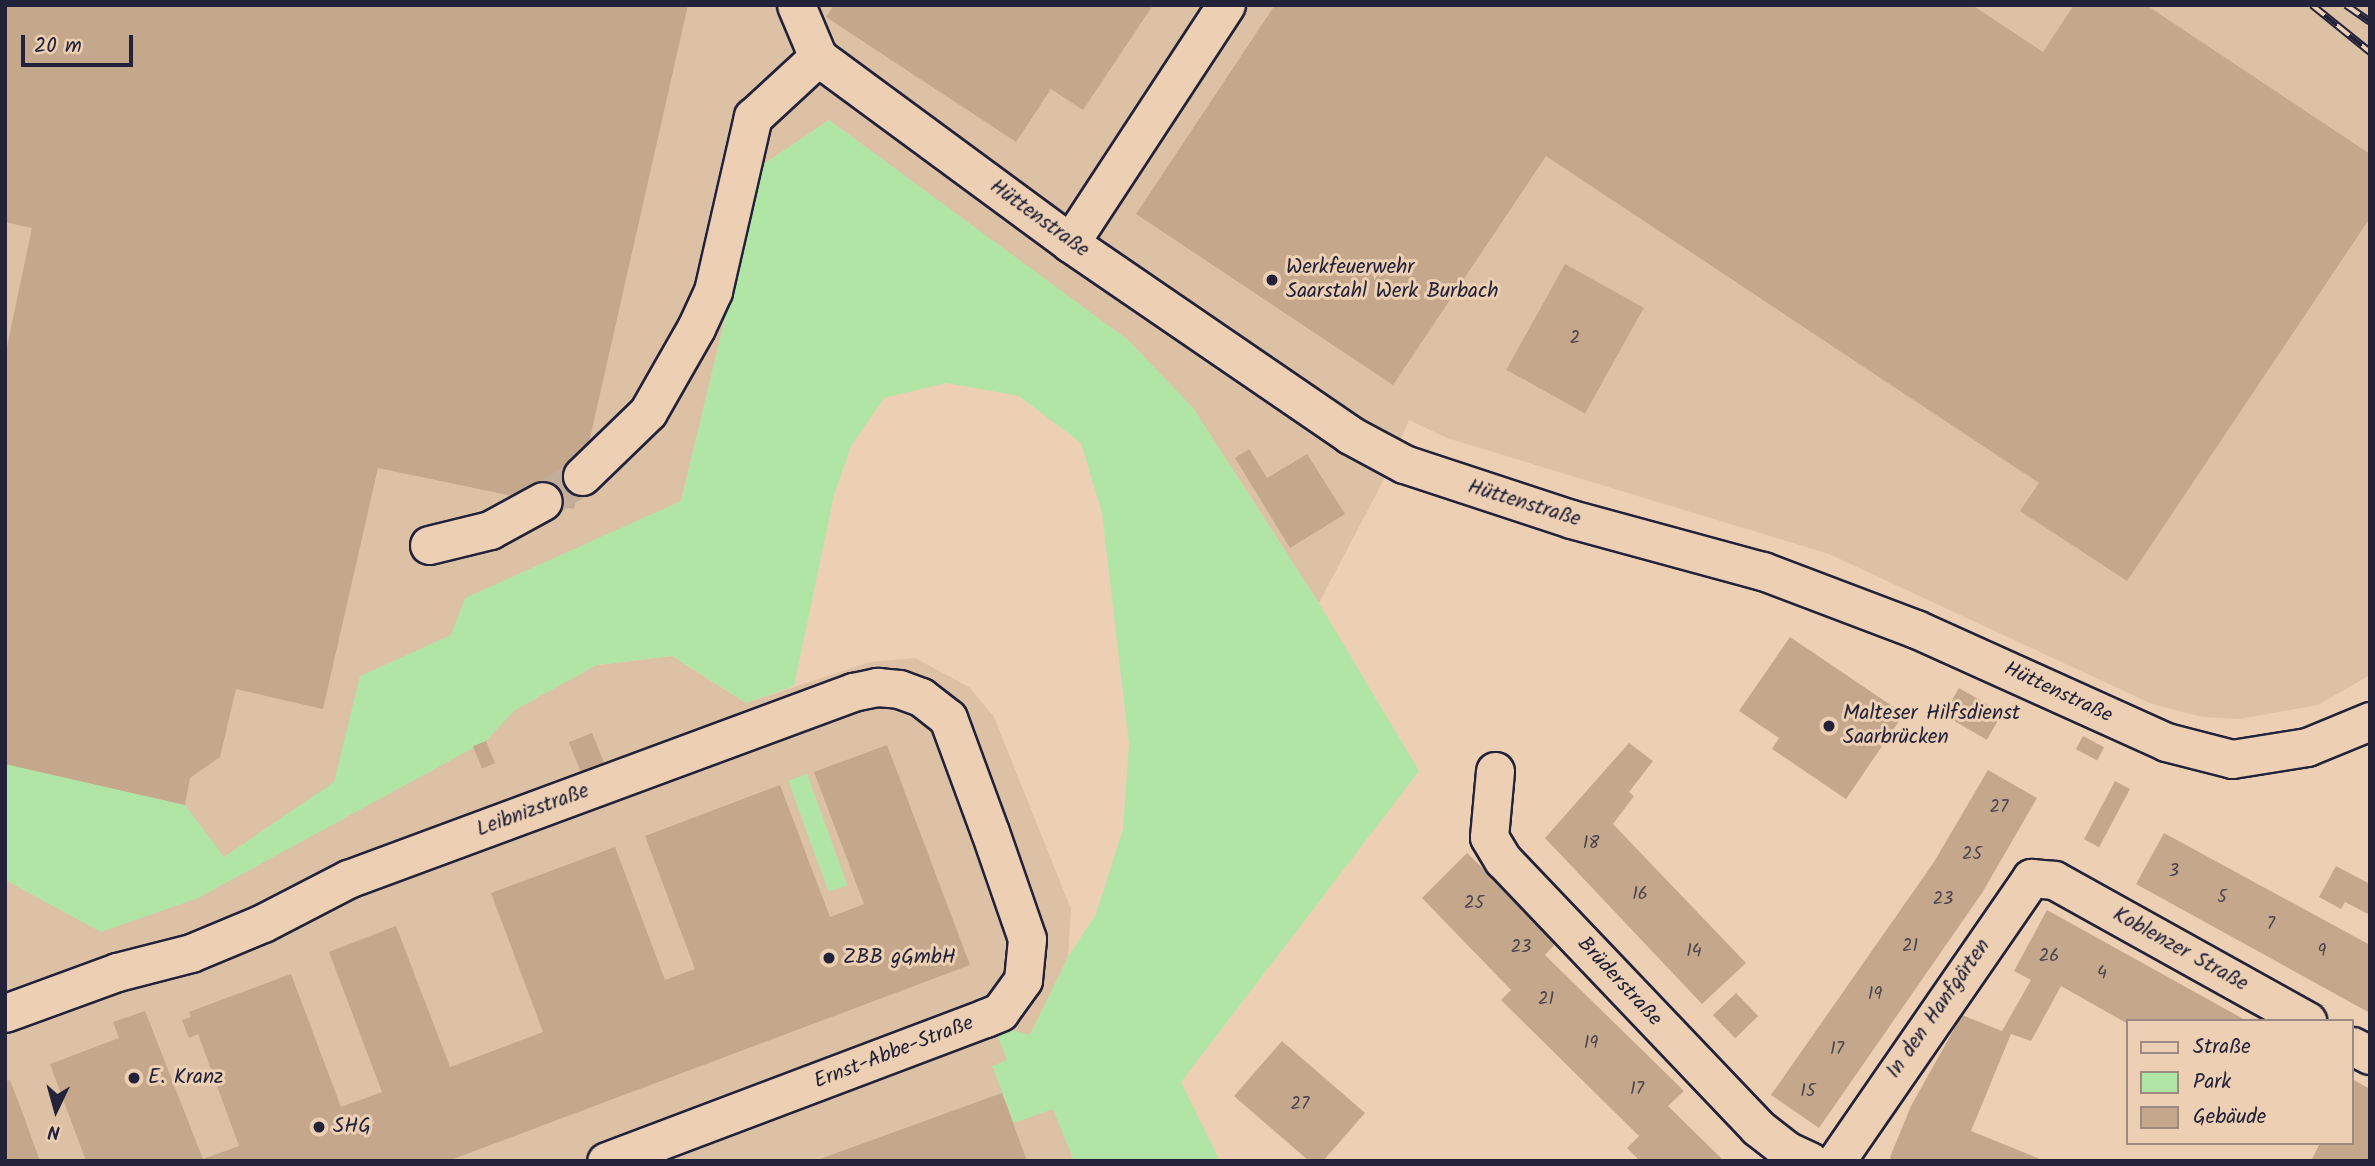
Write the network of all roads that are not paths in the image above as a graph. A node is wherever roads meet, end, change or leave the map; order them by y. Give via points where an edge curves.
1 (796, 5) edge
2 (1226, 5) edge
3 (818, 57) junction
4 (1070, 243) junction
5 (582, 476) tunnel mouth
6 (544, 501) tunnel mouth
7 (429, 545) dead end
8 (2370, 721) edge
9 (1495, 771) dead end
10 (990, 832) joint
11 (2054, 880) joint
12 (5, 1013) edge
13 (2303, 1019) edge
14 (2354, 1047) edge
15 (2370, 1055) edge
16 (606, 1161) edge
17 (1810, 1161) edge
18 (1836, 1161) edge

1 - 3 street
2 - 4 street
3 - 4 street, Hüttenstraße
3 - 5 street via 753,117 713,291 696,328 648,412
4 - 8 street, Hüttenstraße via 1350,435 1433,475 1571,519 1763,571 1866,609 2166,742 2232,759 2307,747
6 - 7 street via 490,530
9 - 17 street, Brüderstraße via 1489,837 1503,860 1757,1128
10 - 12 street, Leibnizstraße via 948,718 921,697 877,687 348,879 263,923 191,953 117,972
10 - 16 street, Ernst-Abbe-Straße via 1027,939 1023,980 1000,1012
11 - 13 street, Koblenzer Straße
11 - 18 street, In den Hanfgärten via 2031,878
14 - 15 street

